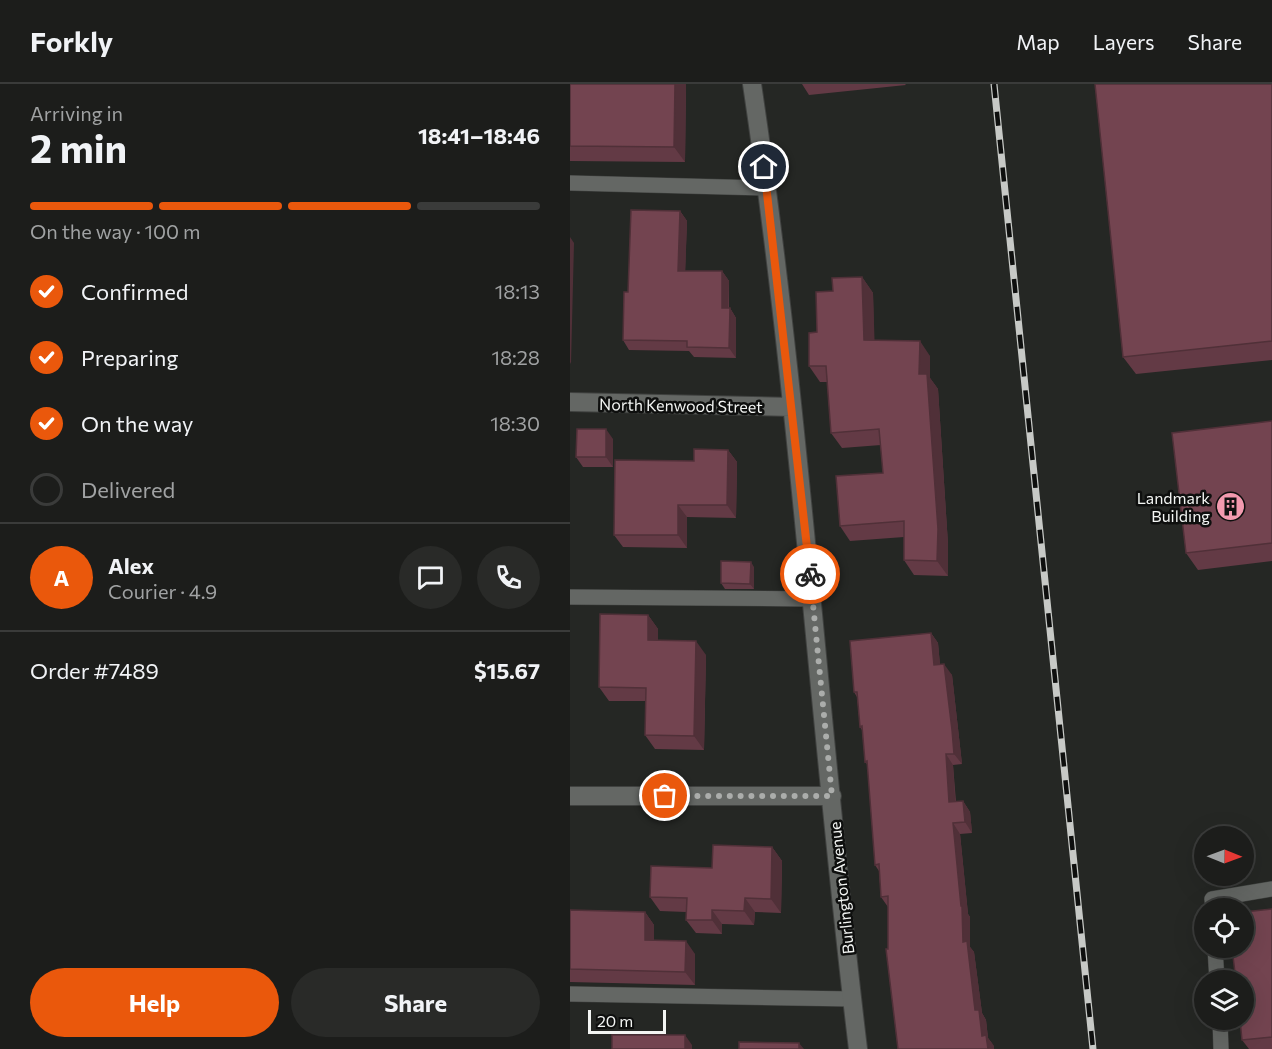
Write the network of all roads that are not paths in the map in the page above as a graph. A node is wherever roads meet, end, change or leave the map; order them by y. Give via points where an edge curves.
1 (752, 84) edge
2 (570, 183) edge
3 (767, 188) junction
4 (570, 402) edge
5 (792, 407) junction
6 (570, 597) edge
7 (812, 599) junction
8 (570, 796) edge
9 (832, 796) junction
10 (1272, 889) edge
11 (1218, 898) edge
12 (570, 994) edge
13 (852, 999) junction
14 (1220, 1030) edge
15 (858, 1049) edge
16 (1221, 1049) edge

1 - 3 street, Burlington Avenue
2 - 3 lane
3 - 5 street, Burlington Avenue
4 - 5 street, North Kenwood Street
5 - 7 street, Burlington Avenue
6 - 7 lane
7 - 9 street, Burlington Avenue
8 - 9 street
9 - 13 street, Burlington Avenue
10 - 11 lane
12 - 13 lane
13 - 15 street, Burlington Avenue
14 - 16 lane

